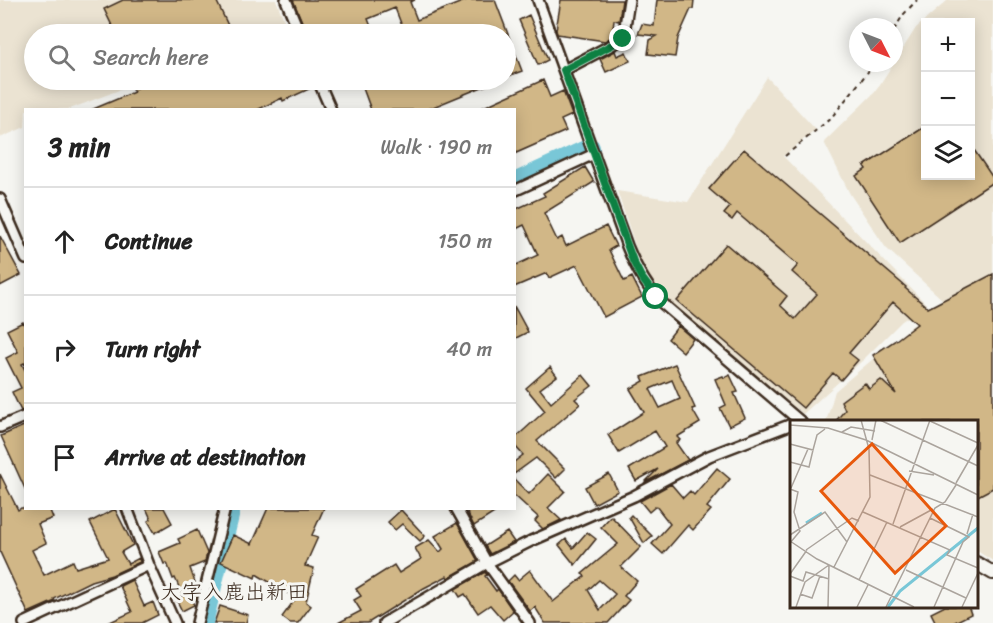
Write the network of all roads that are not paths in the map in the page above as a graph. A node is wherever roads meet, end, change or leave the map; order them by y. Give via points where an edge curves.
1 (285, 0) edge
2 (538, 0) edge
3 (629, 0) edge
4 (296, 24) edge
5 (564, 70) junction
6 (322, 90) edge
7 (330, 108) edge
8 (594, 154) junction
9 (516, 190) edge
10 (0, 199) edge
11 (24, 254) edge
12 (24, 417) edge
13 (795, 420) edge
14 (790, 425) edge
15 (0, 427) edge
16 (128, 510) edge
17 (225, 510) edge
18 (457, 510) edge
19 (487, 563) junction
20 (978, 564) edge
21 (149, 565) junction
22 (993, 573) edge
23 (24, 623) edge
24 (175, 623) edge
25 (197, 623) edge
26 (384, 623) edge
27 (530, 623) edge

1 - 4 street
2 - 5 street
3 - 5 street via 623,39
5 - 8 street
6 - 7 street
8 - 9 street
8 - 13 street via 633,261 650,291
10 - 11 street
12 - 15 street
14 - 19 street via 709,456 634,496
16 - 21 street
17 - 25 street
18 - 19 street
19 - 26 street
19 - 27 street
20 - 22 street
21 - 23 street
21 - 24 street

